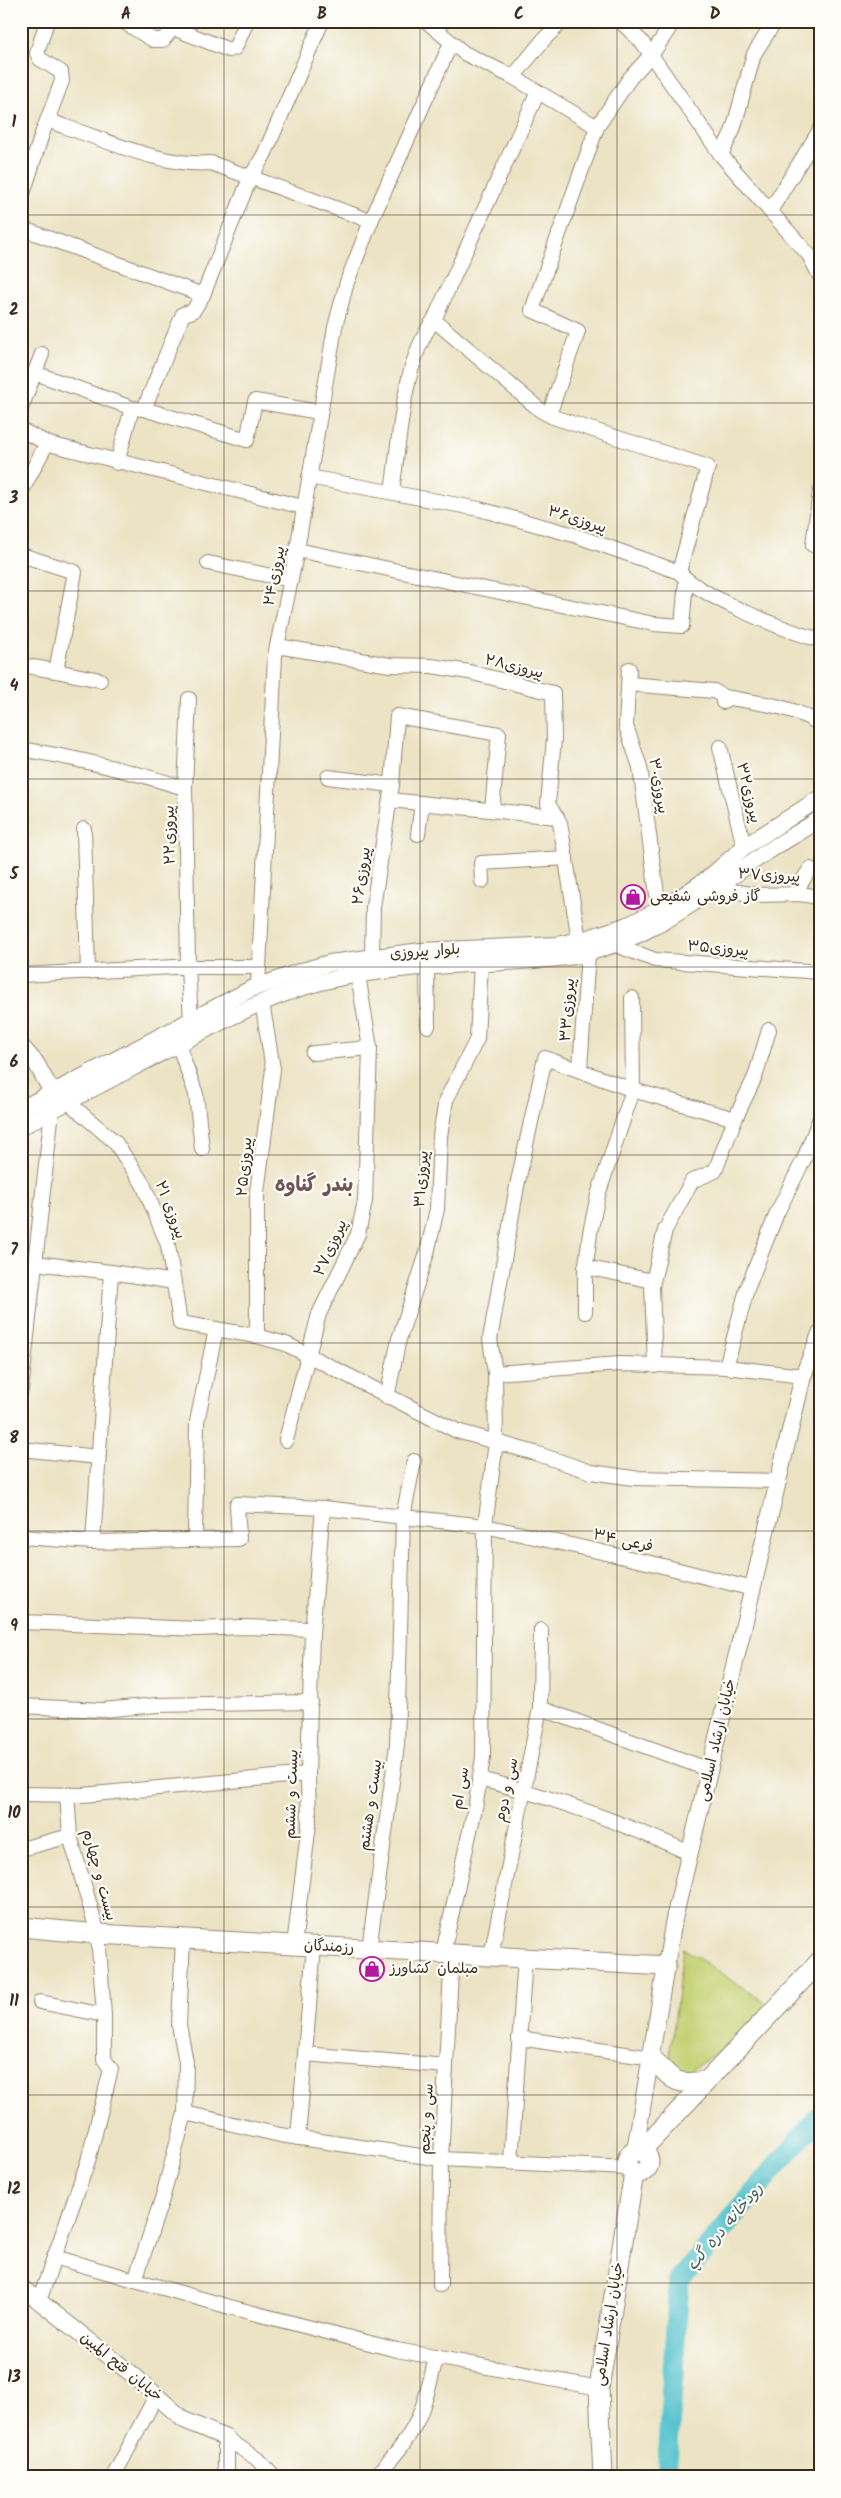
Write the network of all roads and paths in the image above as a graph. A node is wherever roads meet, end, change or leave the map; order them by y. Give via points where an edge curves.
1 (47, 21) edge
2 (122, 21) edge
3 (247, 21) edge
4 (426, 21) edge
5 (563, 21) edge
6 (620, 21) edge
7 (674, 21) edge
8 (775, 21) edge
9 (320, 22) edge
10 (451, 43) junction
11 (652, 54) junction
12 (513, 77) junction
13 (538, 92) junction
14 (49, 116) junction
15 (597, 127) junction
16 (820, 130) edge
17 (721, 155) junction
18 (250, 178) junction
19 (21, 200) edge
20 (770, 211) junction
21 (371, 221) junction
22 (21, 228) edge
23 (820, 276) edge
24 (203, 295) junction
25 (434, 320) junction
26 (42, 354) dead end
27 (35, 373) junction
28 (21, 408) edge
29 (138, 408) junction
30 (319, 412) junction
31 (549, 415) junction
32 (21, 430) edge
33 (47, 443) junction
34 (117, 463) junction
35 (309, 478) junction
36 (820, 491) edge
37 (21, 492) edge
38 (392, 492) junction
39 (303, 507) junction
40 (820, 548) edge
41 (297, 550) junction
42 (21, 555) edge
43 (208, 564) dead end
44 (683, 577) junction
45 (291, 580) junction
46 (820, 640) edge
47 (277, 646) junction
48 (21, 665) edge
49 (629, 669) dead end
50 (56, 671) junction
51 (100, 680) dead end
52 (629, 684) junction
53 (189, 699) dead end
54 (820, 725) edge
55 (720, 746) dead end
56 (21, 749) edge
57 (328, 777) dead end
58 (392, 785) junction
59 (185, 788) junction
60 (820, 798) edge
61 (390, 800) junction
62 (422, 803) junction
63 (492, 810) junction
64 (557, 817) junction
65 (820, 819) edge
66 (84, 829) dead end
67 (418, 834) dead end
68 (744, 847) junction
69 (566, 858) junction
70 (810, 869) dead end
71 (482, 880) dead end
72 (716, 888) junction
73 (794, 894) junction
74 (820, 897) edge
75 (659, 910) junction
76 (616, 945) junction
77 (583, 947) junction
78 (372, 956) junction
79 (481, 963) junction
80 (188, 967) junction
81 (259, 967) junction
82 (427, 968) junction
83 (88, 972) junction
84 (820, 972) edge
85 (21, 975) edge
86 (358, 975) junction
87 (260, 994) junction
88 (632, 998) dead end
89 (191, 1021) junction
90 (428, 1026) dead end
91 (769, 1030) dead end
92 (178, 1044) junction
93 (21, 1046) edge
94 (370, 1048) junction
95 (313, 1053) dead end
96 (580, 1069) junction
97 (633, 1090) junction
98 (52, 1092) junction
99 (68, 1102) junction
100 (21, 1109) edge
101 (52, 1110) junction
102 (820, 1118) edge
103 (735, 1120) junction
104 (21, 1126) edge
105 (202, 1149) dead end
106 (35, 1263) junction
107 (586, 1267) junction
108 (111, 1272) junction
109 (653, 1281) junction
110 (174, 1282) junction
111 (586, 1312) dead end
112 (216, 1329) junction
113 (820, 1334) edge
114 (257, 1336) junction
115 (308, 1356) junction
116 (655, 1366) junction
117 (726, 1367) junction
118 (495, 1373) junction
119 (803, 1376) junction
120 (21, 1390) edge
121 (387, 1397) junction
122 (286, 1440) dead end
123 (496, 1442) junction
124 (21, 1449) edge
125 (98, 1457) junction
126 (414, 1461) dead end
127 (779, 1481) junction
128 (323, 1508) junction
129 (403, 1517) junction
130 (486, 1526) junction
131 (21, 1537) edge
132 (195, 1538) junction
133 (93, 1542) junction
134 (753, 1590) junction
135 (21, 1622) edge
136 (312, 1629) junction
137 (541, 1630) dead end
138 (311, 1702) junction
139 (21, 1706) edge
140 (540, 1708) junction
141 (710, 1770) junction
142 (308, 1774) junction
143 (479, 1779) junction
144 (524, 1789) junction
145 (21, 1794) edge
146 (67, 1794) junction
147 (70, 1836) junction
148 (21, 1849) edge
149 (690, 1853) junction
150 (21, 1927) edge
151 (98, 1934) junction
152 (184, 1939) junction
153 (294, 1945) junction
154 (314, 1946) junction
155 (369, 1949) junction
156 (448, 1953) junction
157 (491, 1956) junction
158 (525, 1958) junction
159 (820, 1961) edge
160 (666, 1966) junction
161 (40, 2002) dead end
162 (104, 2015) junction
163 (519, 2038) junction
164 (305, 2054) junction
165 (652, 2058) junction
166 (446, 2066) junction
167 (706, 2081) junction
168 (185, 2113) junction
169 (298, 2138) junction
170 (638, 2150) junction
171 (441, 2159) junction
172 (511, 2161) junction
173 (631, 2170) junction
174 (54, 2257) junction
175 (135, 2280) junction
176 (440, 2286) dead end
177 (21, 2287) edge
178 (38, 2301) junction
179 (436, 2358) junction
180 (599, 2388) junction
181 (156, 2396) junction
182 (226, 2438) junction
183 (113, 2477) edge
184 (226, 2477) edge
185 (274, 2477) edge
186 (373, 2477) edge
187 (603, 2477) edge

1 - 14 street via 37,53 40,59 61,72 62,81
2 - 3 street via 153,40 163,40 173,28 229,50 235,48
4 - 10 street
5 - 12 street
6 - 11 street
7 - 11 street
8 - 17 street via 754,54 733,130
9 - 18 street via 264,155
10 - 12 street via 481,63
10 - 21 street, پیروزی۲۴
11 - 15 street via 630,78
11 - 17 street
12 - 13 street
13 - 15 street
13 - 25 street
14 - 18 street via 53,122 63,126 170,161 211,163
14 - 19 street
15 - 31 street via 532,310 578,331
16 - 20 street
17 - 20 street
18 - 21 street
18 - 24 street
20 - 23 street via 809,255
21 - 30 street, پیروزی۲۴ via 347,282
22 - 24 street
24 - 29 street via 192,311 183,314
25 - 31 street
25 - 38 street via 424,332 409,375
26 - 27 street
27 - 28 street
27 - 29 street
29 - 30 street via 247,440 255,401
29 - 34 street
30 - 35 street, پیروزی۲۴
31 - 44 street via 708,467
32 - 33 street
33 - 34 street
33 - 37 street
34 - 39 street
35 - 38 street, پیروزی۳۶
35 - 39 street, پیروزی۲۴
36 - 40 street via 813,545
38 - 44 street, پیروزی۳۶ via 479,509 574,535
39 - 41 street, پیروزی۲۴
41 - 44 street via 654,624 682,626
41 - 45 street, پیروزی۲۴
42 - 50 street via 75,572
43 - 45 street
44 - 46 street, پیروزی۳۶ via 761,618
45 - 47 street, پیروزی۲۴
47 - 64 street, پیروزی۲۸ via 390,665 432,666 469,672 553,693 554,738 548,804
47 - 81 street, پیروزی۲۴
48 - 50 street
49 - 52 street, پیروزی۳۰
50 - 51 street
52 - 54 street via 714,691 723,699 766,704 812,718
52 - 75 street, پیروزی۳۰ via 626,726 640,767
53 - 59 street
55 - 68 street, پیروزی۳۲
56 - 59 street, پیروزی۲۲ via 124,770
57 - 58 street
58 - 61 street, پیروزی۲۶
58 - 63 street, پیروزی۲۶ via 398,716 500,734
59 - 80 street, پیروزی۲۲
60 - 68 street, بلوار پیروزی
61 - 62 street
61 - 78 street, پیروزی۲۶ via 373,907
62 - 63 street
62 - 67 street
63 - 64 street
64 - 69 street, پیروزی۲۸
65 - 72 street, بلوار پیروزی
66 - 83 street
68 - 75 street, بلوار پیروزی via 710,877
69 - 71 street via 481,863
69 - 77 street, پیروزی۲۸
70 - 73 street
72 - 73 street, پیروزی۳۷ via 756,895
72 - 76 street, بلوار پیروزی via 680,912
73 - 74 street, پیروزی۳۷
75 - 77 street, بلوار پیروزی
76 - 77 street, بلوار پیروزی
76 - 84 street, پیروزی۳۵ via 655,960
77 - 78 street, بلوار پیروزی via 557,945
77 - 79 street, بلوار پیروزی via 550,959
77 - 96 street, پیروزی۳۳
78 - 87 street, بلوار پیروزی via 330,963
79 - 82 street, بلوار پیروزی
79 - 121 street, پیروزی۳۱ via 476,1039 446,1100 440,1136 437,1209 427,1253 399,1339
80 - 81 street
80 - 83 street
80 - 89 street, پیروزی۲۲
81 - 87 street, پیروزی۲۴
82 - 86 street, بلوار پیروزی
82 - 90 street
83 - 85 street
86 - 87 street, بلوار پیروزی
86 - 94 street, پیروزی۲۷
87 - 89 street, بلوار پیروزی
87 - 92 street, بلوار پیروزی
87 - 114 street, پیروزی۲۵ via 273,1070 258,1192
88 - 97 street
89 - 98 street, بلوار پیروزی
91 - 103 street via 755,1077
92 - 99 street, بلوار پیروزی
92 - 105 street via 196,1094
93 - 98 street via 36,1063
94 - 95 street
94 - 115 street, پیروزی۲۷ via 365,1201 358,1234 319,1314
96 - 97 street
96 - 118 street, سی ام via 545,1058 517,1186 490,1339
97 - 103 street
97 - 107 street via 598,1194
98 - 100 street, بلوار پیروزی
99 - 101 street, بلوار پیروزی
99 - 110 street, پیروزی ۲۱ via 115,1142 143,1184 168,1245
101 - 104 street, بلوار پیروزی
101 - 106 street
102 - 117 street via 747,1289
103 - 109 street via 716,1171 692,1181 665,1230
106 - 108 street
106 - 120 street
107 - 109 street
107 - 111 street
108 - 110 street
108 - 125 street
109 - 116 street
110 - 112 street, پیروزی ۲۱ via 180,1323
112 - 114 street
112 - 132 street via 197,1422
113 - 119 street, خیابان ارشاد اسلامی
114 - 115 street via 286,1344
115 - 121 street
115 - 122 street, پیروزی۲۷
116 - 117 street
116 - 118 street via 620,1364
117 - 119 street
118 - 123 street, سی ام
119 - 127 street, خیابان ارشاد اسلامی
121 - 123 street via 457,1431
123 - 127 street via 591,1472 633,1478
123 - 130 street, سی ام
124 - 125 street
125 - 133 street
126 - 129 street, بیست و هشتم
127 - 134 street, خیابان ارشاد اسلامی
128 - 129 street, فرعی ۳۴
128 - 132 street, فرعی ۳۴ via 237,1504 239,1539
128 - 136 street, بیست و ششم
129 - 130 street, فرعی ۳۴
129 - 155 street, بیست و هشتم via 396,1746
130 - 134 street, فرعی ۳۴
130 - 143 street, سی ام via 483,1757
131 - 133 street
132 - 133 street
134 - 141 street, خیابان ارشاد اسلامی
135 - 136 street via 199,1629
136 - 138 street, بیست و ششم
137 - 140 street, سی و دوم
138 - 139 street via 184,1704 102,1710
138 - 142 street, بیست و ششم
140 - 141 street
140 - 144 street, سی و دوم
141 - 149 street, خیابان ارشاد اسلامی
142 - 146 street
142 - 153 street, بیست و ششم via 309,1824
143 - 144 street
143 - 156 street, سی ام
144 - 149 street via 621,1823
144 - 157 street, سی و دوم
145 - 146 street
146 - 147 street, بیست و چهارم
147 - 148 street
147 - 151 street, بیست و چهارم
149 - 160 street, خیابان ارشاد اسلامی
150 - 151 main road, رزمندگان
151 - 152 main road, رزمندگان
151 - 162 street, بیست و چهارم
152 - 153 main road, رزمندگان
152 - 168 street via 179,2025 186,2062
153 - 154 main road, رزمندگان
154 - 155 main road, رزمندگان
154 - 164 street
155 - 156 main road, رزمندگان
156 - 157 main road, رزمندگان
156 - 166 street, سی و پنجم
157 - 158 main road, رزمندگان
158 - 160 main road, رزمندگان
158 - 163 street
159 - 167 main road
160 - 165 street, خیابان ارشاد اسلامی
161 - 162 street
162 - 174 street, بیست و چهارم via 104,2059 110,2069 88,2162
163 - 165 street
163 - 172 street
164 - 166 street
164 - 169 street
165 - 167 main road via 673,2080 684,2085
165 - 170 street, خیابان ارشاد اسلامی
166 - 171 street, سی و پنجم
167 - 170 main road
168 - 169 street
168 - 175 street via 163,2196
169 - 171 street
170 - 173 main road via 648,2155 650,2162 641,2173
171 - 172 street
171 - 176 street, سی و پنجم
172 - 173 street
173 - 180 main road, خیابان ارشاد اسلامی
174 - 175 street
174 - 178 street, بیست و چهارم
175 - 179 street
177 - 178 street, خیابان فتح المبین
178 - 181 street, خیابان فتح المبین
179 - 180 street
179 - 186 street via 428,2395 414,2430
180 - 187 main road, خیابان ارشاد اسلامی
181 - 182 street, خیابان فتح المبین via 184,2420
181 - 183 street
182 - 184 street
182 - 185 street via 257,2459

